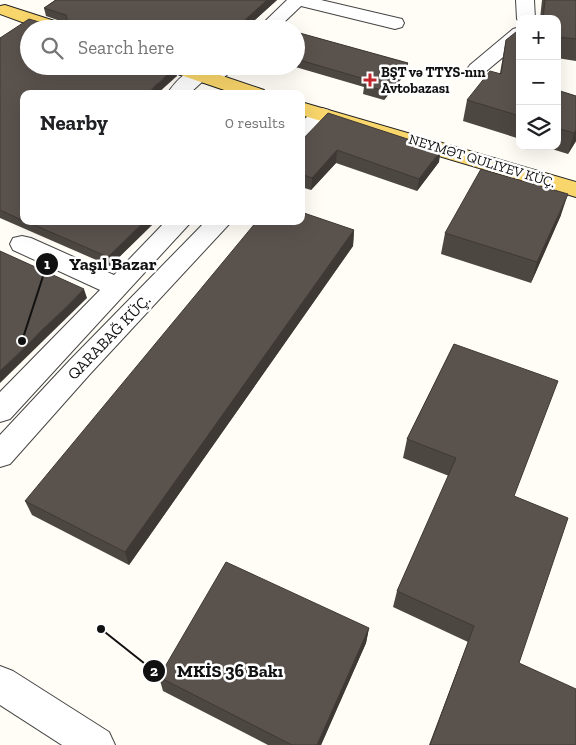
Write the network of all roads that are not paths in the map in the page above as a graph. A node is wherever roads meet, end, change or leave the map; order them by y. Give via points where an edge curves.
1 (20, 0) edge
2 (298, 0) edge
3 (525, 0) edge
4 (2, 12) edge
5 (526, 15) edge
6 (29, 20) edge
7 (276, 20) edge
8 (395, 23) dead end
9 (516, 36) edge
10 (476, 69) dead end
11 (208, 75) edge
12 (215, 75) edge
13 (183, 90) edge
14 (244, 90) edge
15 (312, 111) edge
16 (305, 126) edge
17 (576, 190) edge
18 (176, 225) edge
19 (216, 225) edge
20 (22, 244) dead end
21 (117, 287) junction
22 (0, 411) edge
23 (0, 455) edge
24 (0, 684) edge
25 (96, 745) edge

1 - 4 main road
2 - 7 street
2 - 8 street
3 - 5 street
4 - 6 main road
9 - 10 street
11 - 13 street
12 - 14 main road
15 - 16 street
15 - 17 main road, NEYMƏT QULIYEV KÜÇ.
18 - 21 street, QARABAĞ KÜÇ.
19 - 23 street, QARABAĞ KÜÇ.
20 - 21 street
21 - 22 street, QARABAĞ KÜÇ.
24 - 25 street

